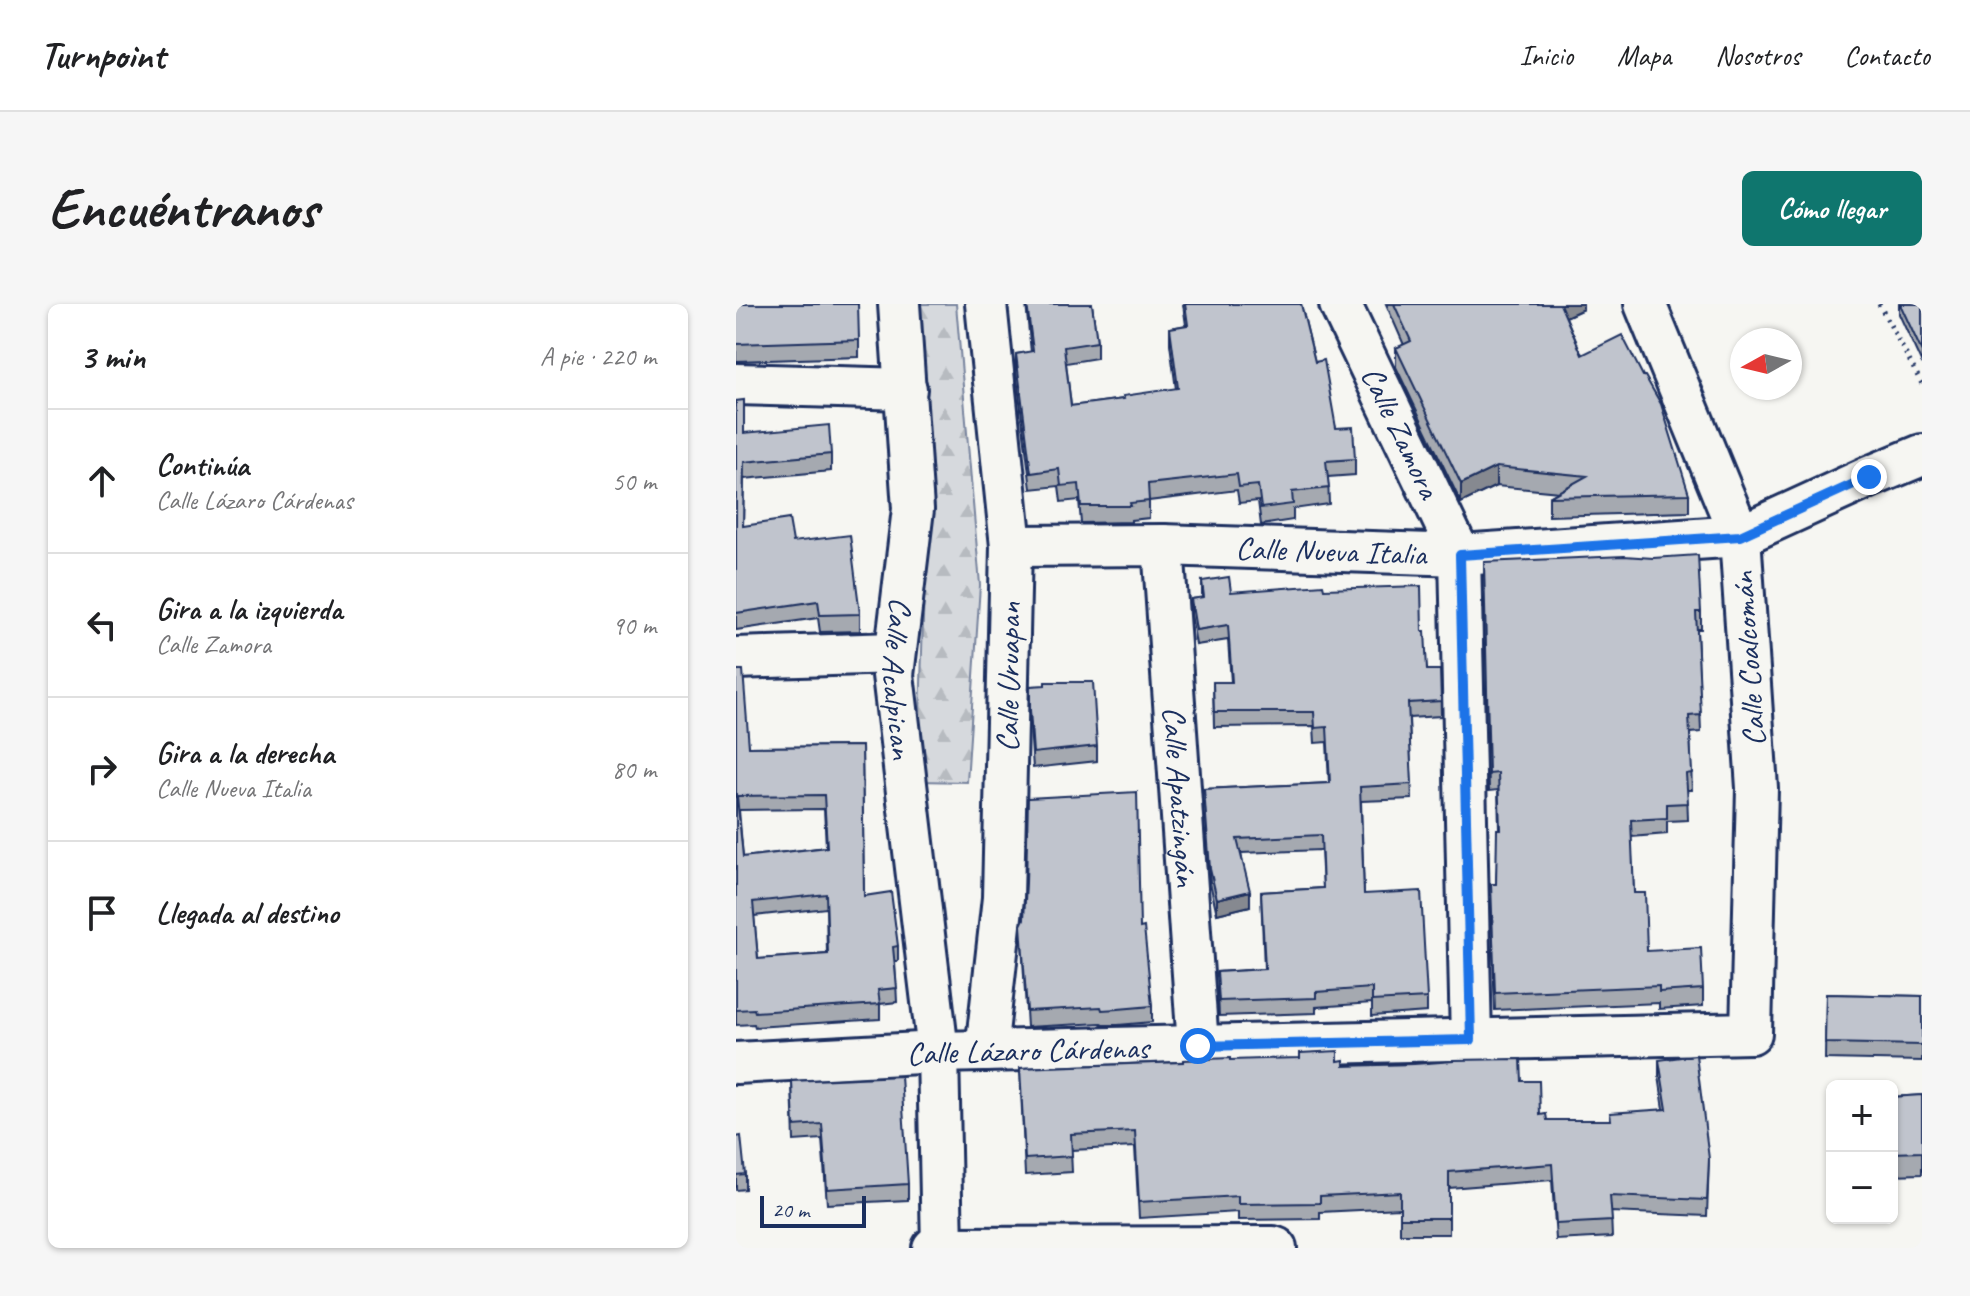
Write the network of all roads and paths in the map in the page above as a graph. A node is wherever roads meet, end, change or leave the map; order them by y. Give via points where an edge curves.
1 (899, 304) edge
2 (986, 304) edge
3 (1340, 304) edge
4 (1879, 304) edge
5 (1654, 307) edge
6 (736, 384) edge
7 (1922, 384) edge
8 (906, 389) junction
9 (1922, 455) edge
10 (1740, 536) junction
11 (1163, 545) junction
12 (1011, 546) junction
13 (1460, 555) junction
14 (895, 653) junction
15 (736, 658) edge
16 (1751, 1033) joint
17 (1471, 1040) junction
18 (1198, 1046) junction
19 (986, 1051) junction
20 (938, 1052) junction
21 (736, 1063) edge
22 (933, 1248) edge
23 (942, 1248) edge
24 (1276, 1248) edge

1 - 8 street, Calle Acalpican
2 - 12 street, Calle Uruapan
3 - 13 street, Calle Zamora
4 - 7 path
5 - 10 street, Calle Coalcomán
6 - 8 street
8 - 14 street, Calle Acalpican via 913,509
9 - 10 street, Calle Nueva Italia
10 - 13 street, Calle Nueva Italia
10 - 16 street, Calle Coalcomán via 1757,788
11 - 12 street, Calle Nueva Italia
11 - 13 street, Calle Nueva Italia
11 - 18 street, Calle Apatzingán
12 - 19 street, Calle Uruapan via 1003,898
13 - 17 street, Calle Zamora
14 - 15 street
14 - 20 street, Calle Acalpican via 893,675
16 - 17 street, Calle Lázaro Cárdenas
17 - 18 street, Calle Lázaro Cárdenas
18 - 19 street, Calle Lázaro Cárdenas
19 - 20 street, Calle Lázaro Cárdenas
20 - 21 street, Calle Lázaro Cárdenas
20 - 23 street
22 - 23 street
23 - 24 street

